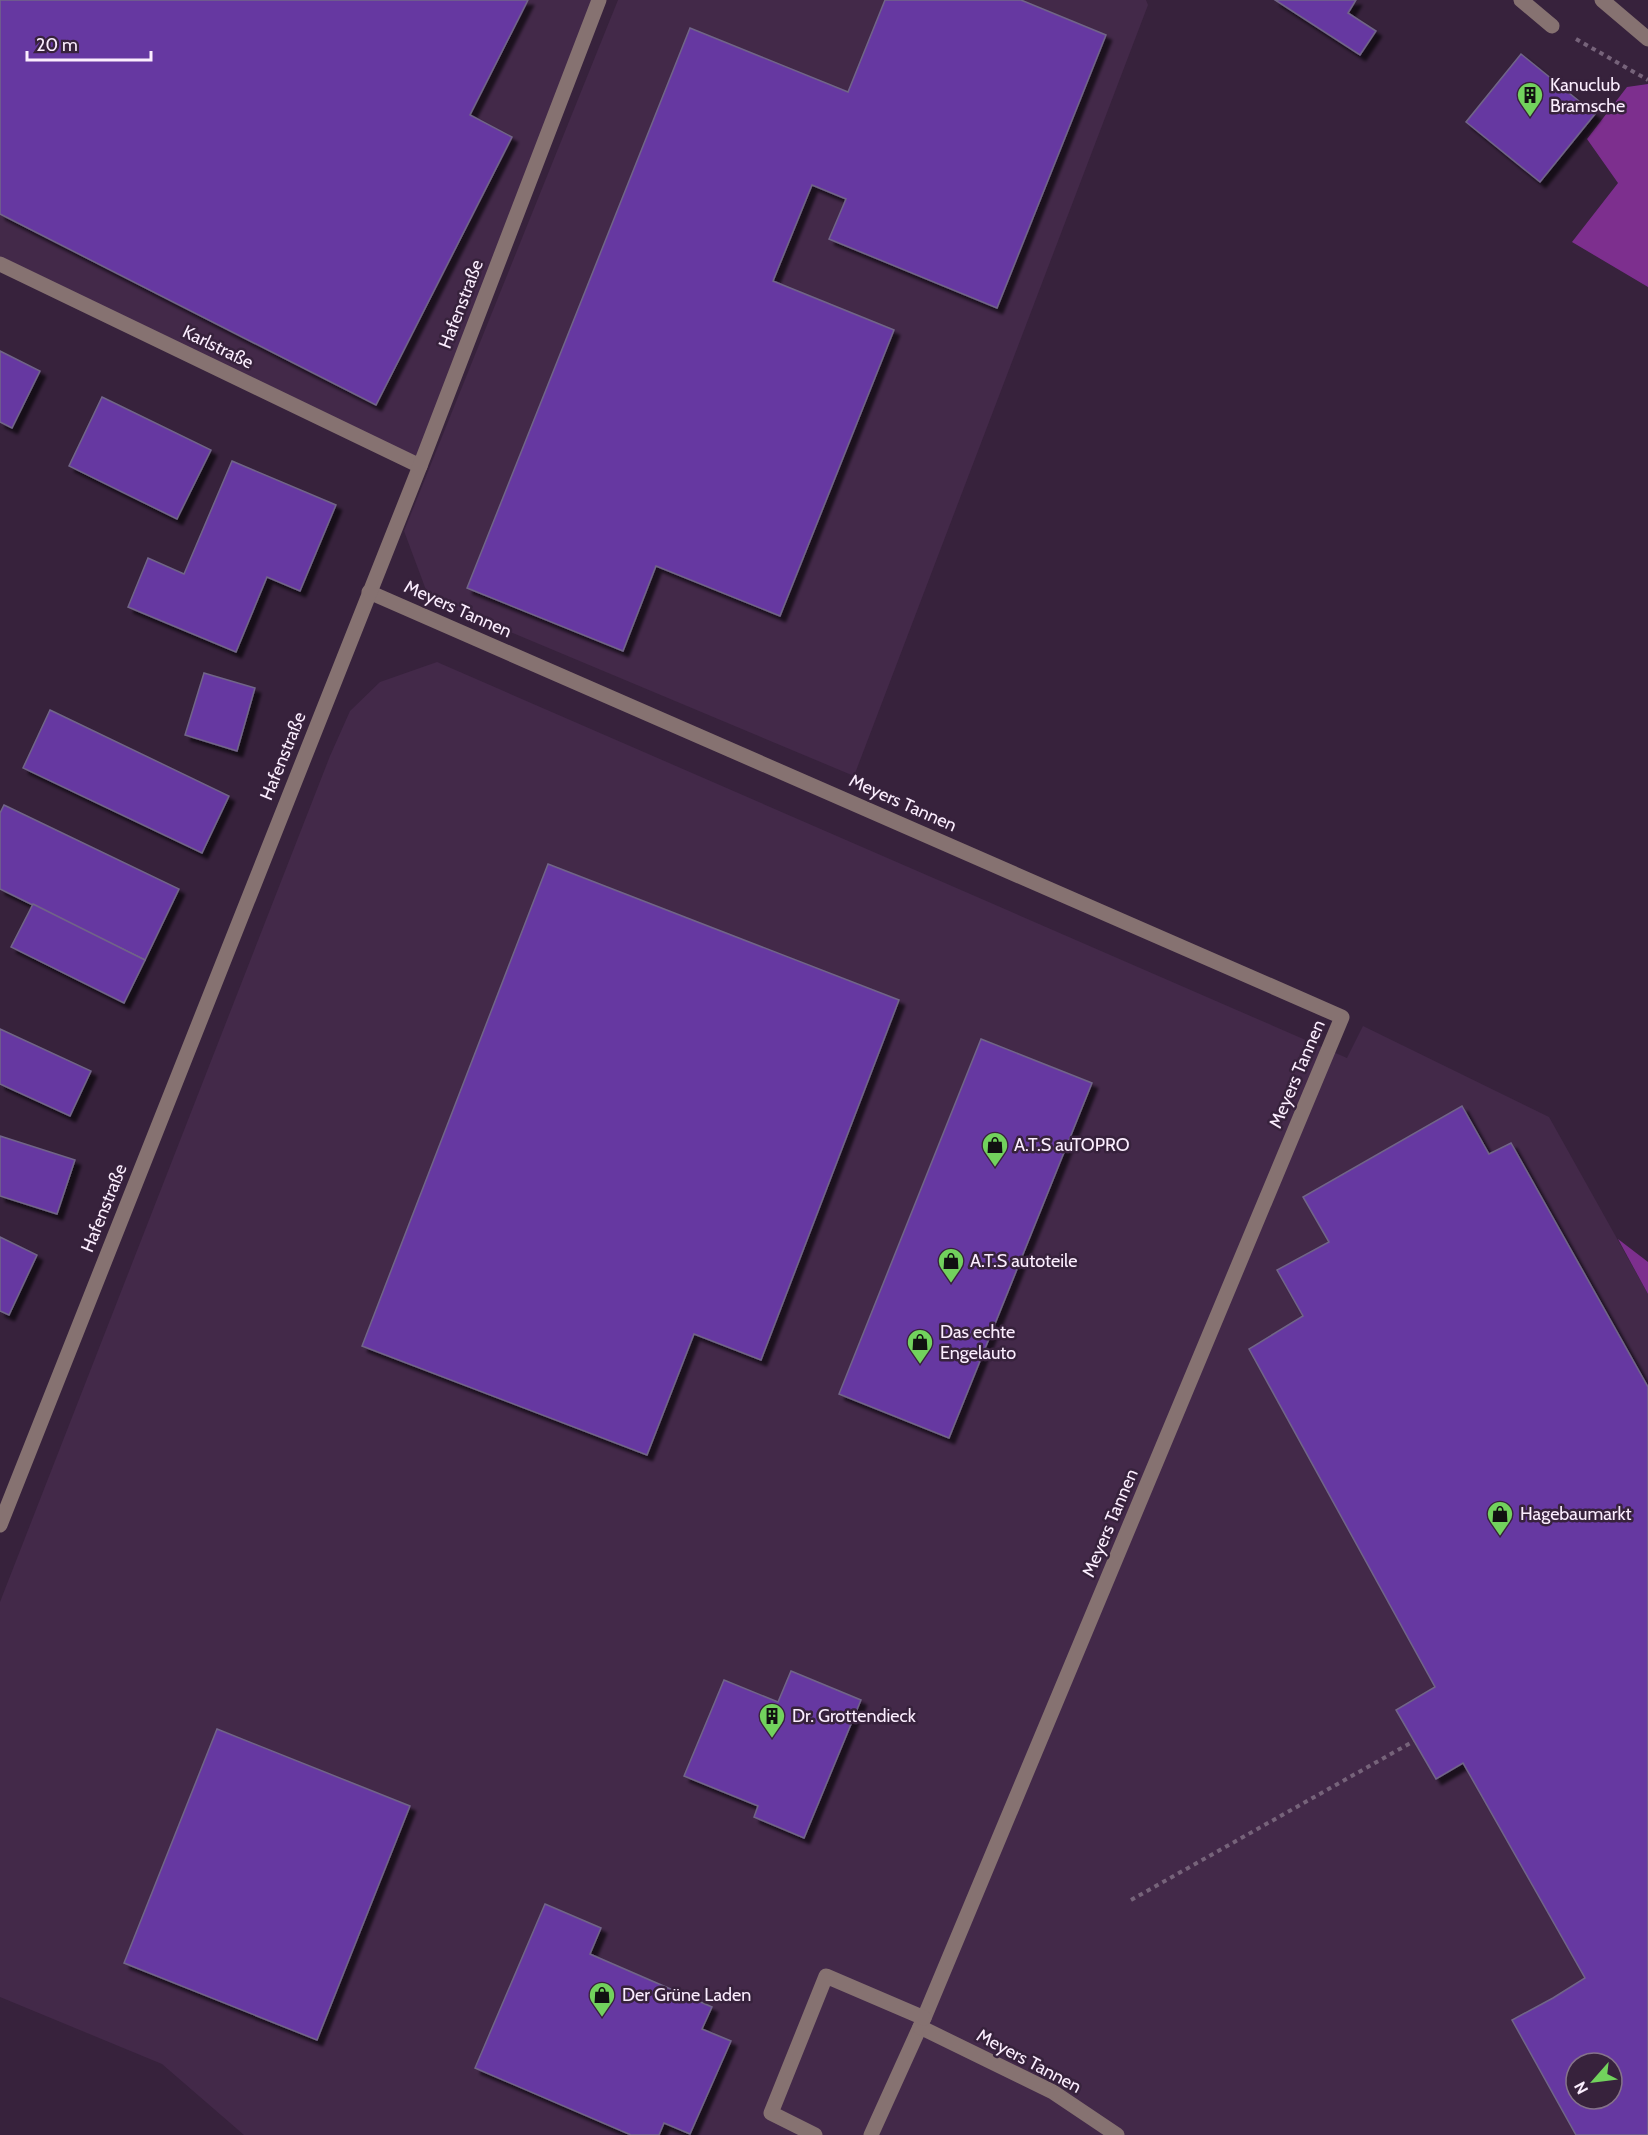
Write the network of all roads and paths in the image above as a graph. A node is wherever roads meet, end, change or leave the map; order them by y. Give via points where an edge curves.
1 (599, 0) edge
2 (1521, 0) edge
3 (1602, 0) edge
4 (1552, 26) joint
5 (1648, 39) edge
6 (1648, 80) edge
7 (0, 264) edge
8 (420, 466) junction
9 (369, 592) junction
10 (0, 1525) edge
11 (1414, 1742) dead end
12 (1131, 1900) dead end
13 (922, 2022) junction
14 (815, 2135) edge
15 (871, 2135) edge
16 (1117, 2135) edge

1 - 8 street, Hafenstraße
2 - 4 street
3 - 5 street
4 - 6 path
7 - 8 street, Karlstraße
8 - 9 street, Hafenstraße
9 - 10 street, Hafenstraße
9 - 13 street, Meyers Tannen via 1342,1017
11 - 12 path
13 - 14 street via 826,1976 771,2113
13 - 15 street, Meyers Tannen
13 - 16 street, Meyers Tannen via 1053,2092

